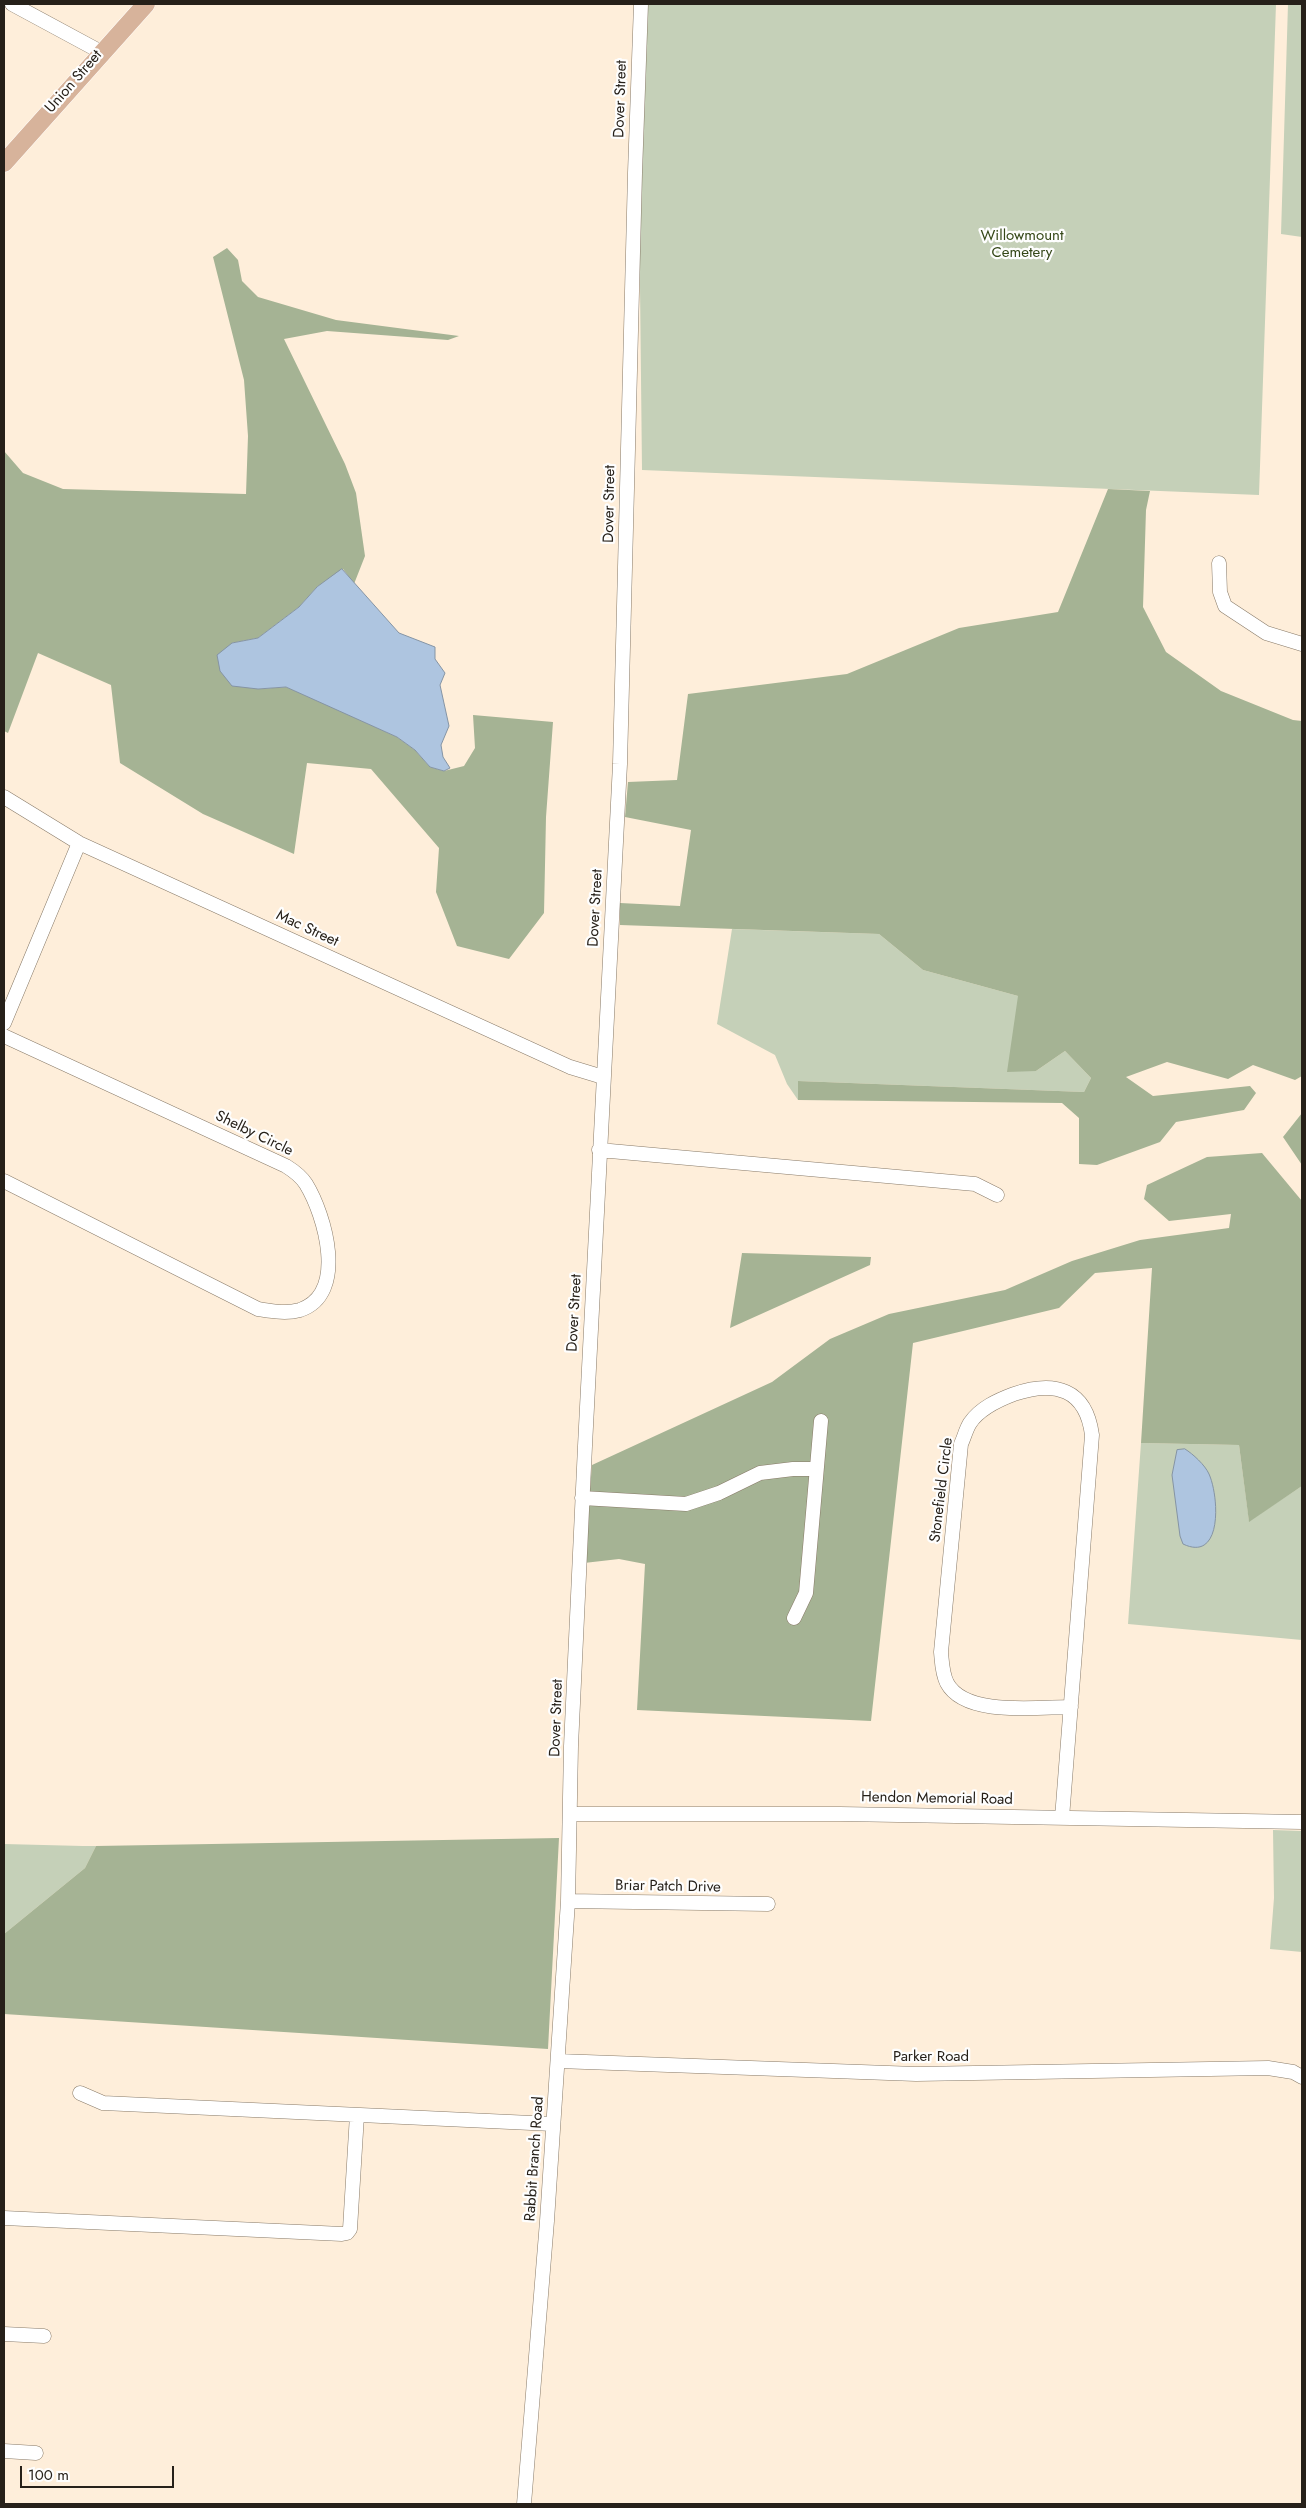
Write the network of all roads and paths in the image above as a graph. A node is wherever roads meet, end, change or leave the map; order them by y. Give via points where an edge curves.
1 (12, 4) edge
2 (146, 4) edge
3 (641, 4) edge
4 (101, 52) junction
5 (4, 163) edge
6 (1219, 563) dead end
7 (1302, 644) edge
8 (4, 797) edge
9 (79, 843) junction
10 (4, 1023) edge
11 (4, 1036) edge
12 (604, 1077) junction
13 (599, 1150) junction
14 (4, 1181) edge
15 (998, 1195) dead end
16 (821, 1421) dead end
17 (816, 1469) junction
18 (582, 1498) junction
19 (794, 1618) dead end
20 (1071, 1707) junction
21 (570, 1814) junction
22 (1062, 1818) junction
23 (1302, 1822) edge
24 (568, 1901) junction
25 (768, 1904) dead end
26 (558, 2061) junction
27 (1302, 2077) edge
28 (80, 2093) dead end
29 (357, 2115) junction
30 (554, 2124) junction
31 (4, 2218) edge
32 (4, 2334) edge
33 (44, 2336) dead end
34 (4, 2452) edge
35 (36, 2453) dead end
36 (524, 2504) edge

1 - 4 street
2 - 4 main road, Union Street
3 - 12 street, Dover Street via 620,764
4 - 5 main road, Union Street
6 - 7 street via 1220,592 1225,606 1266,633
8 - 9 street, Mac Street
9 - 10 street
9 - 12 street, Mac Street via 570,1067
11 - 14 street, Shelby Circle via 286,1166 299,1176 317,1205 330,1263 327,1283 316,1299 300,1310 278,1312 258,1309
12 - 13 street, Dover Street
13 - 15 street via 975,1184
13 - 18 street, Dover Street
16 - 17 street
17 - 18 street via 760,1473 686,1504
17 - 19 street via 806,1592
18 - 21 street, Dover Street
20 - 20 street, Stonefield Circle via 1092,1435 1084,1407 1072,1394 1034,1387 991,1404 979,1413 969,1424 961,1444 942,1667 947,1683 955,1693 982,1706
20 - 22 street, Stonefield Circle
21 - 22 street, Hendon Memorial Road
21 - 24 street, Rabbit Branch Road
22 - 23 street, Hendon Memorial Road
24 - 25 street, Briar Patch Drive
24 - 26 street, Rabbit Branch Road
26 - 27 street, Parker Road via 916,2074 1268,2068
26 - 30 street, Rabbit Branch Road
28 - 29 street via 103,2104
29 - 30 street
29 - 31 street via 348,2233
30 - 36 street, Rabbit Branch Road
32 - 33 street
34 - 35 street

